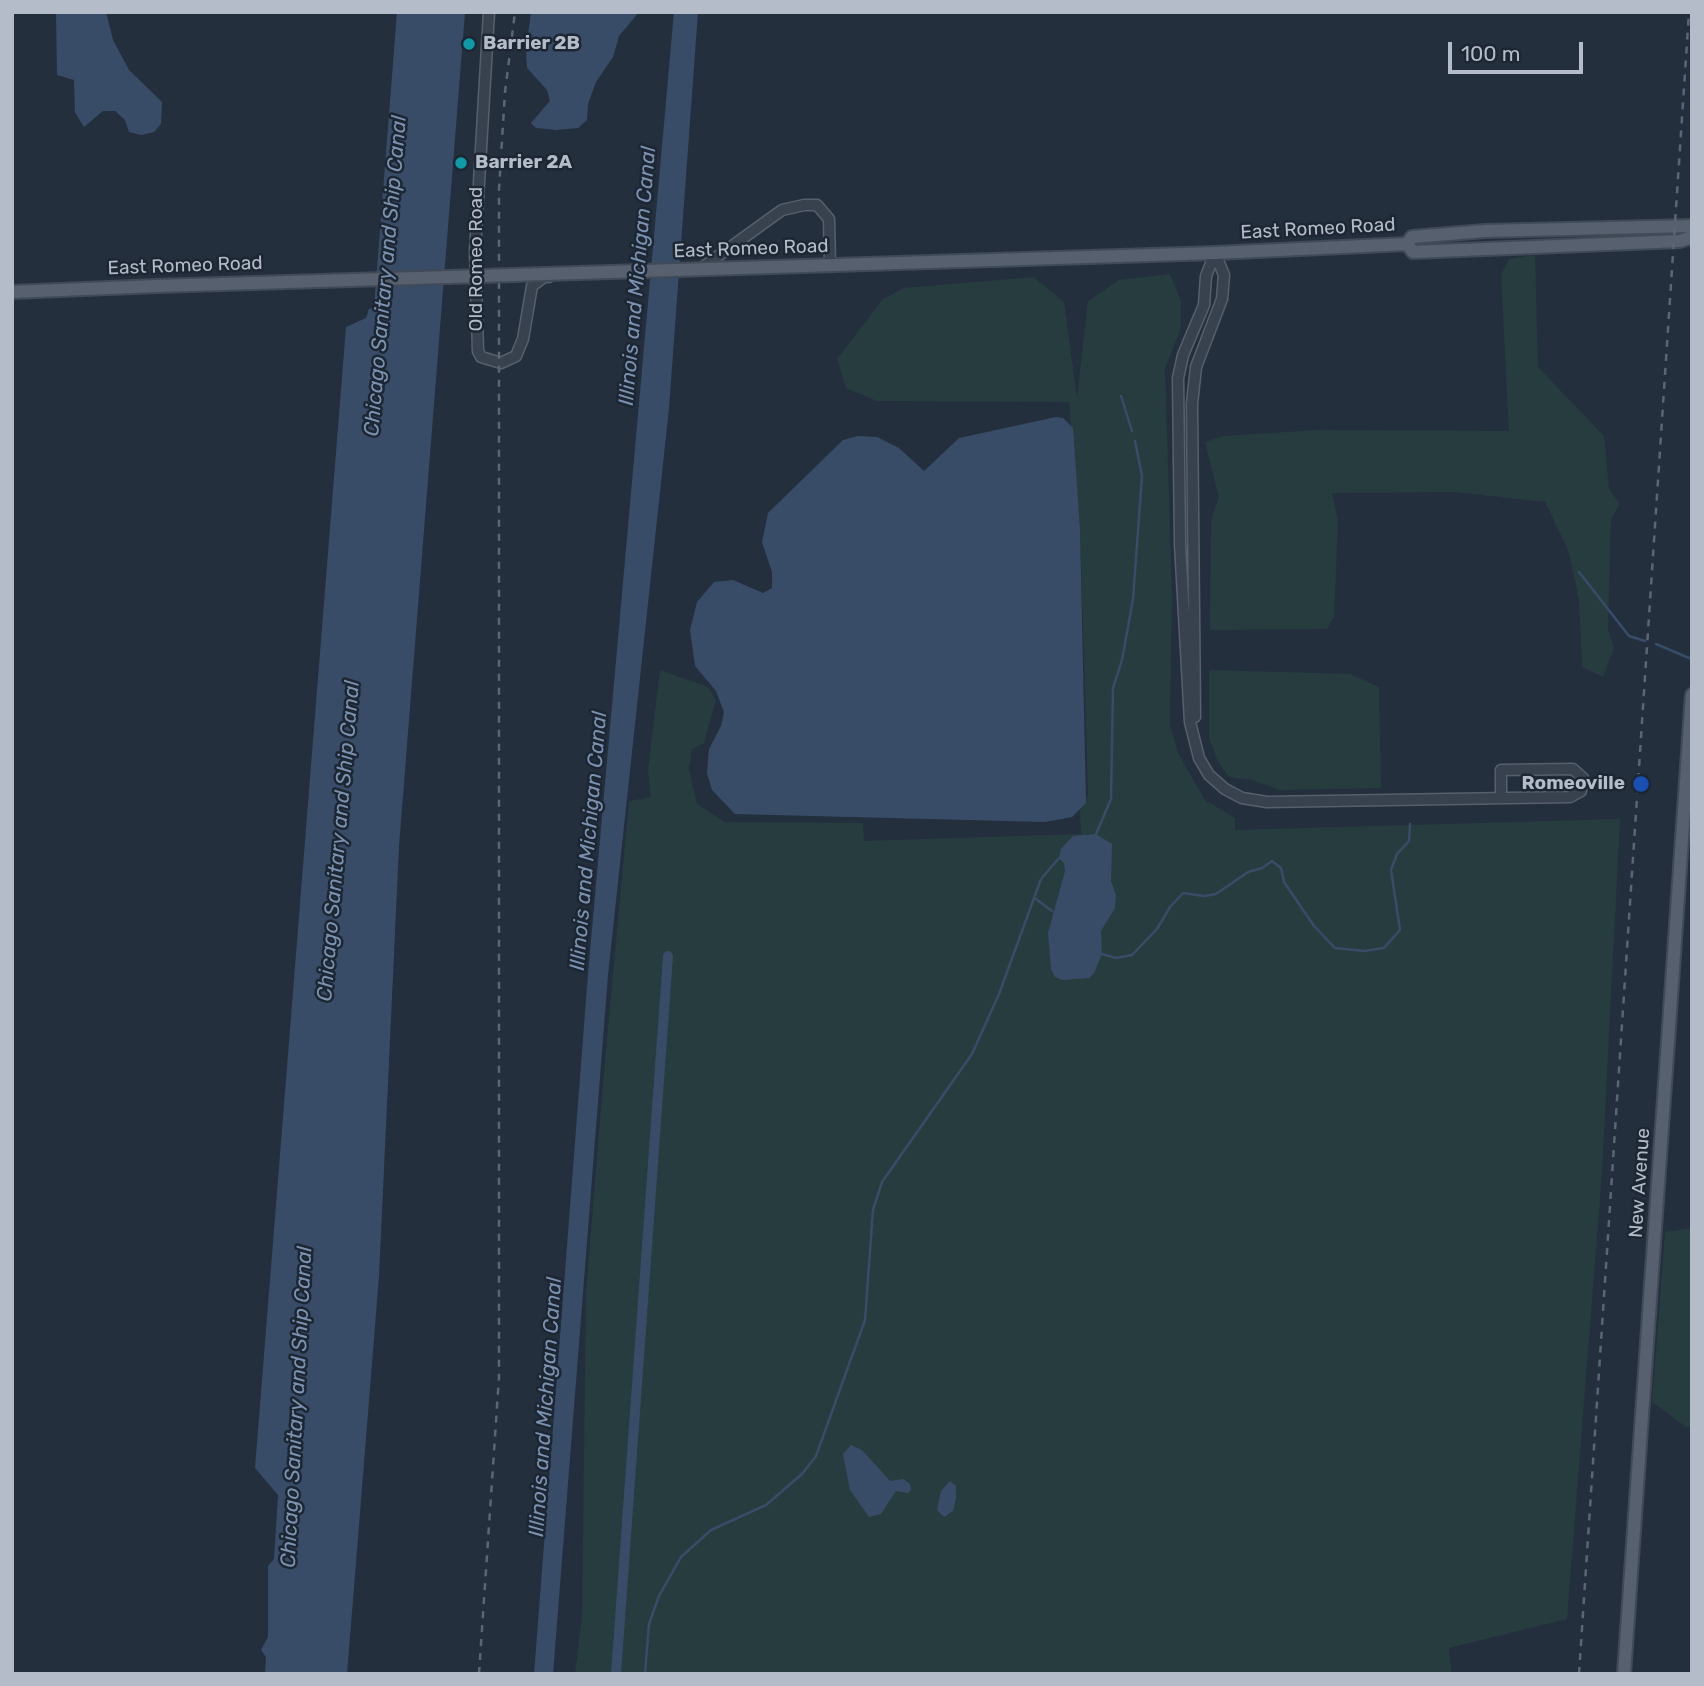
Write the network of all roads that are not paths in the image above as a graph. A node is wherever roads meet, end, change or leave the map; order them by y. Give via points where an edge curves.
1 (489, 12) edge
2 (1692, 226) edge
3 (1692, 237) edge
4 (1407, 244) junction
5 (1215, 253) junction
6 (830, 266) junction
7 (12, 292) edge
8 (1692, 695) edge
9 (1193, 735) junction
10 (1501, 797) junction
11 (1624, 1674) edge

1 - 6 street, Old Romeo Road, bridge via 477,189 481,357 495,363 516,356 533,286 544,277 683,274 712,263 782,210 817,205 829,219
2 - 4 main road, East Romeo Road via 1485,232 1412,237
3 - 4 main road, East Romeo Road via 1413,252
4 - 5 main road, East Romeo Road
5 - 6 main road, East Romeo Road
5 - 9 street via 1224,275 1222,299 1196,367 1193,393
5 - 9 street via 1206,276 1204,305 1178,378 1180,544
6 - 7 main road, East Romeo Road, bridge
8 - 11 main road, New Avenue
9 - 10 street via 1209,775 1233,794 1255,801
10 - 10 street via 1570,797 1581,791 1583,778 1573,769 1500,771

